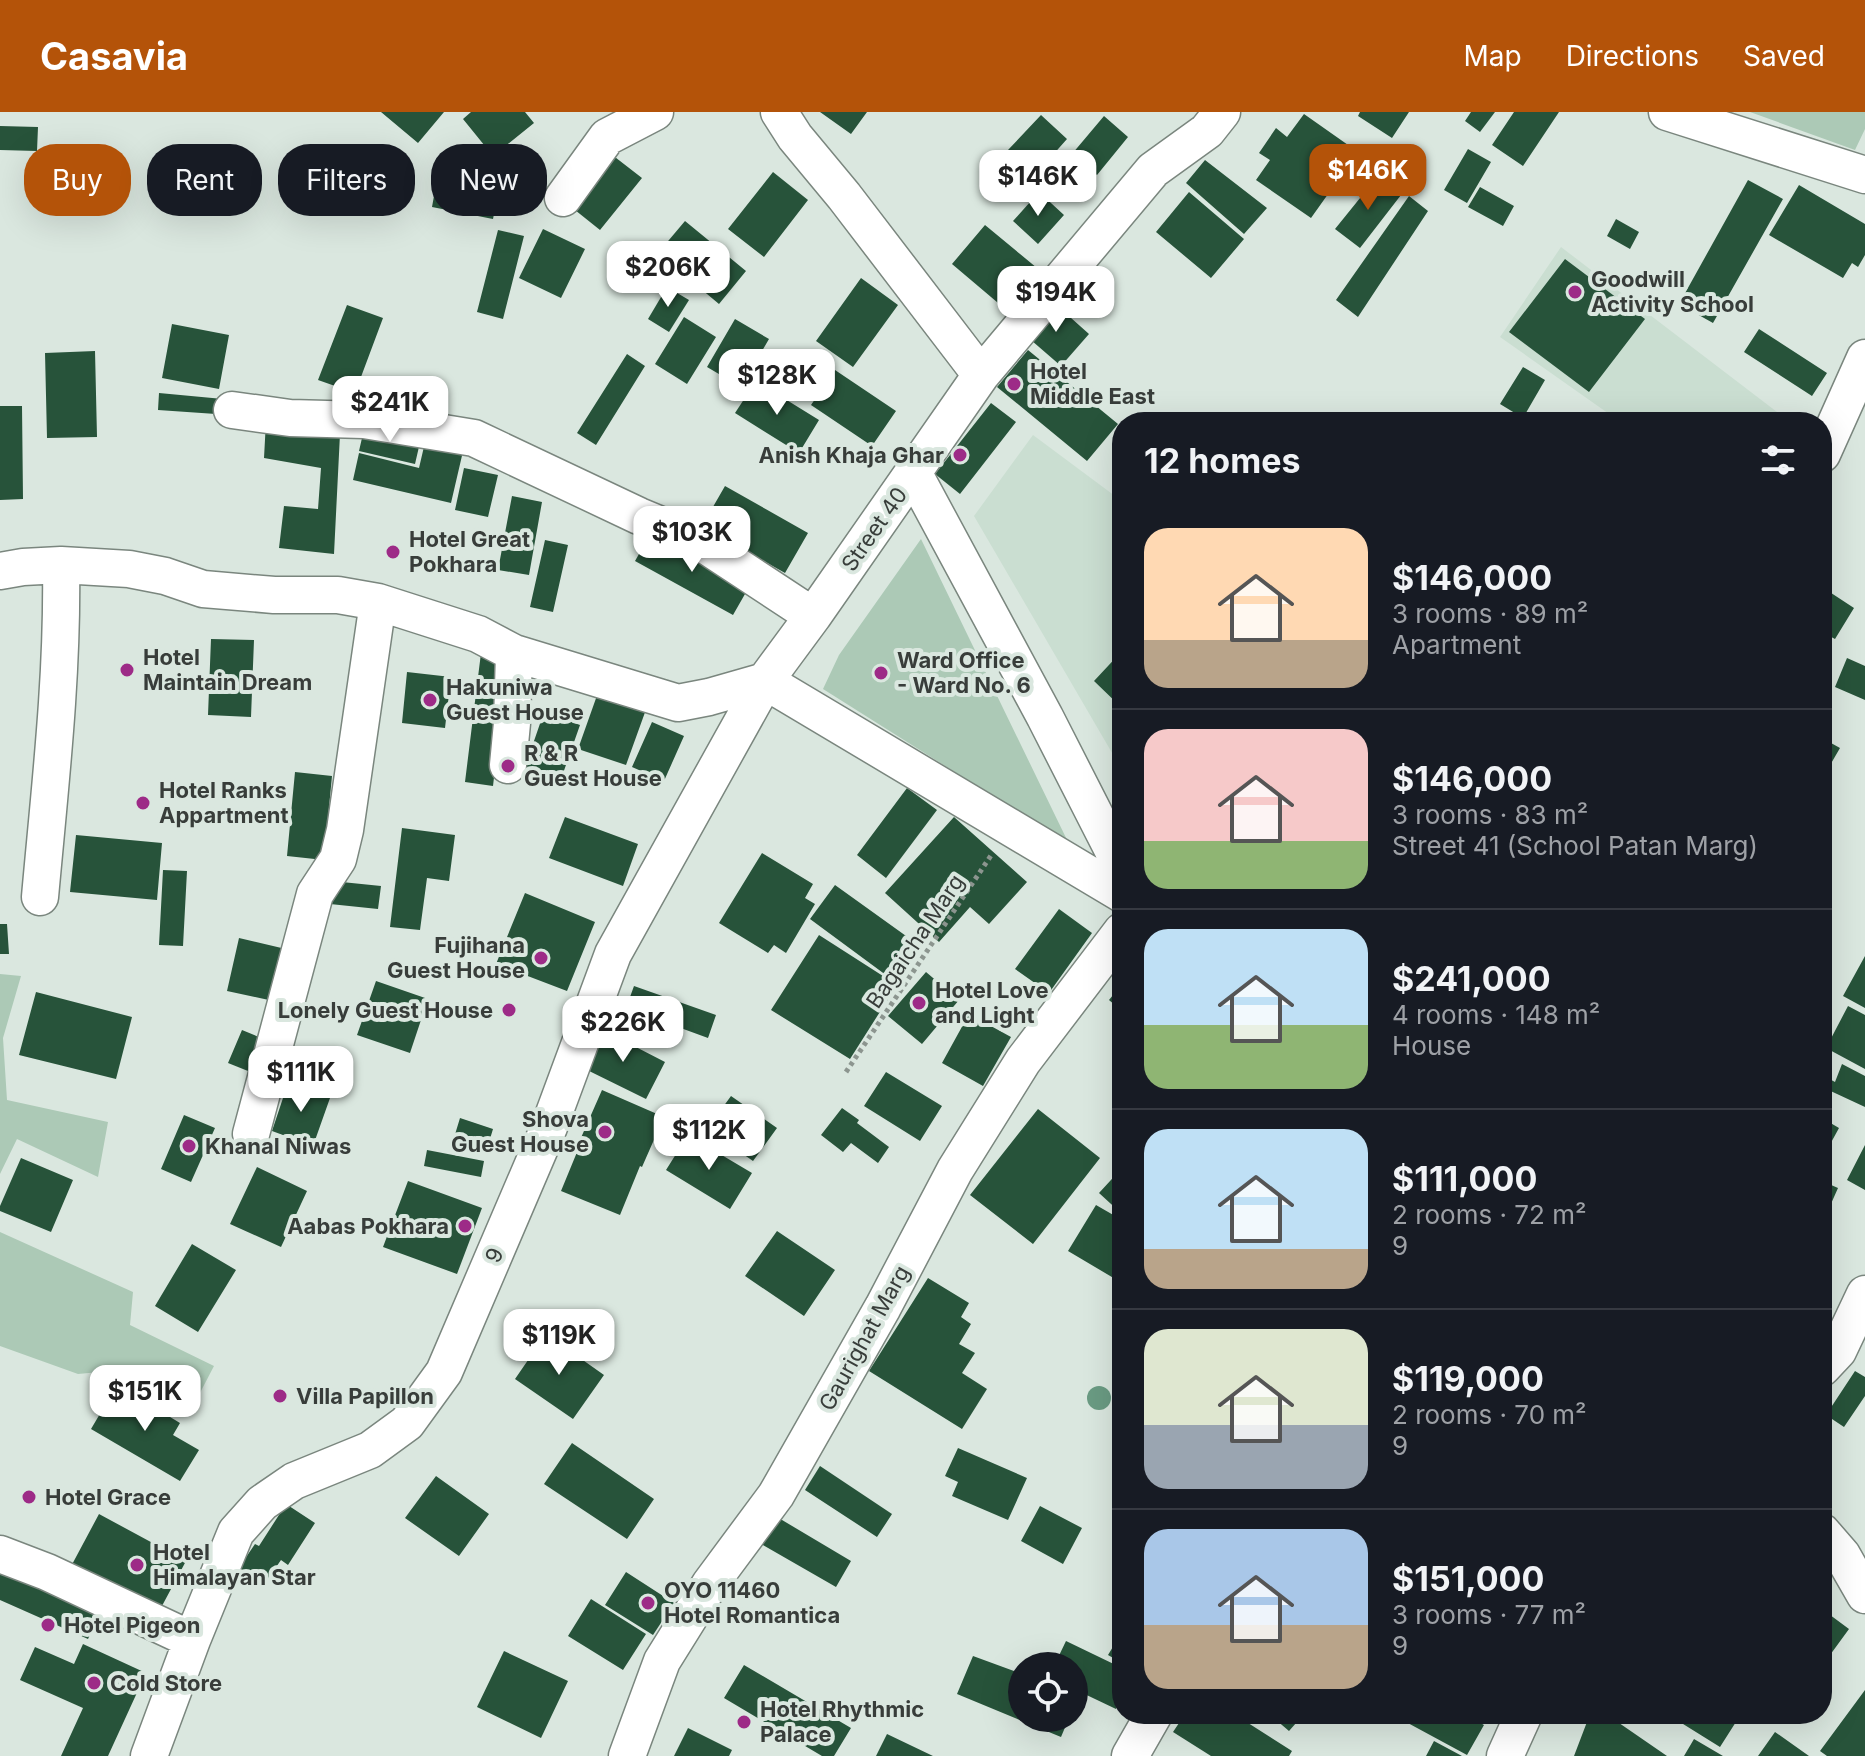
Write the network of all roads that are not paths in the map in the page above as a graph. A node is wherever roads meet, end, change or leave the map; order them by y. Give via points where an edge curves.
1 (655, 112) edge
2 (779, 112) edge
3 (1222, 112) edge
4 (1667, 112) edge
5 (1865, 175) edge
6 (563, 198) dead end
7 (1865, 358) edge
8 (981, 375) junction
9 (232, 410) dead end
10 (1832, 432) edge
11 (913, 472) junction
12 (61, 565) junction
13 (0, 571) edge
14 (378, 602) junction
15 (813, 616) junction
16 (514, 653) junction
17 (765, 681) junction
18 (508, 765) dead end
19 (1112, 848) edge
20 (1112, 888) edge
21 (40, 897) dead end
22 (1112, 944) edge
23 (251, 1134) dead end
24 (1865, 1294) edge
25 (1832, 1357) edge
26 (1832, 1544) edge
27 (0, 1554) edge
28 (1865, 1595) edge
29 (192, 1640) junction
30 (1148, 1724) edge
31 (1519, 1724) edge
32 (149, 1756) edge
33 (627, 1756) edge
34 (1130, 1756) edge
35 (1505, 1756) edge

1 - 6 street via 607,137
2 - 8 street
3 - 8 street, Street 40 via 1207,131 1153,170
4 - 5 street
7 - 10 street
8 - 11 street, Street 40
9 - 15 street via 364,420 474,438 699,541
11 - 15 street, Street 40
11 - 19 street
12 - 13 street
12 - 14 street via 129,569 226,592 338,595
12 - 21 street via 58,708
14 - 16 street via 478,634
14 - 23 street via 345,830 338,859 315,894
15 - 17 street, Street 40
16 - 17 street via 678,703
16 - 18 street
17 - 20 street
17 - 29 street, 9 / 9 via 613,954 549,1127 444,1372 407,1423 370,1450 294,1481 262,1503 236,1532
22 - 33 street, Gaurighat Marg via 1023,1061 955,1170 776,1495 710,1584 662,1661
24 - 25 street
26 - 28 street
27 - 29 street
29 - 32 street, 9 / 9
30 - 34 street
31 - 35 street

